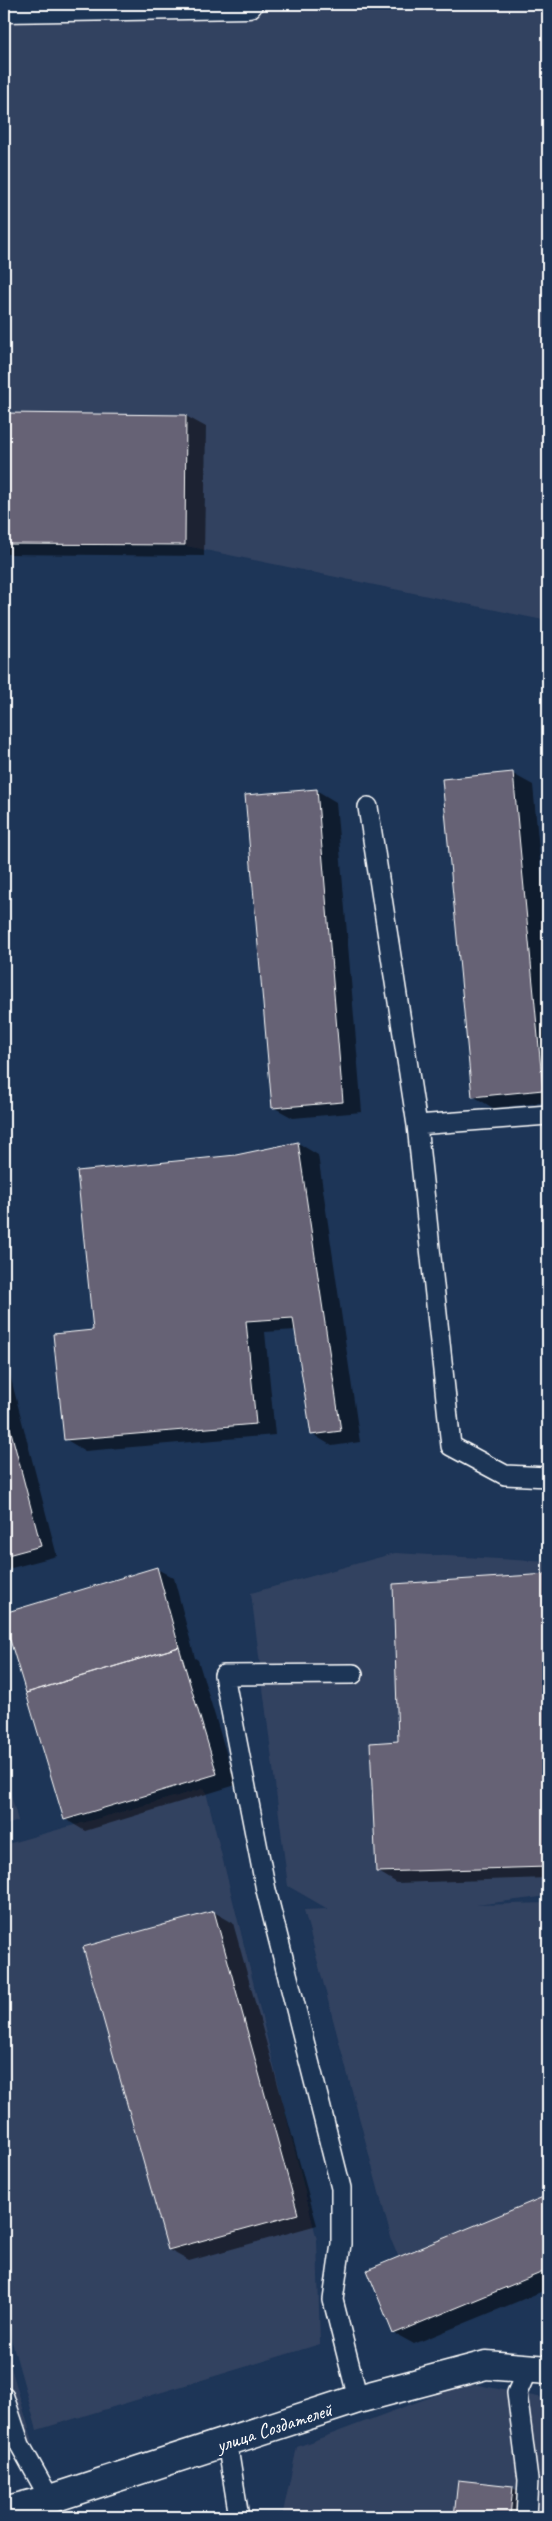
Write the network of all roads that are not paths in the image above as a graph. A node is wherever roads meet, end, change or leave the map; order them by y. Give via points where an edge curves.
1 (248, 4) edge
2 (4, 8) edge
3 (368, 807) dead end
4 (548, 1115) edge
5 (417, 1125) junction
6 (548, 1477) edge
7 (353, 1674) dead end
8 (538, 2369) edge
9 (4, 2398) edge
10 (358, 2400) junction
11 (227, 2442) junction
12 (44, 2509) edge
13 (4, 2511) edge
14 (239, 2517) edge
15 (526, 2517) edge

1 - 2 street
3 - 5 lane
4 - 5 lane
5 - 6 lane via 452,1446 505,1475
7 - 10 lane via 224,1675 266,1890 341,2188 341,2244 333,2300
8 - 10 street, улица Создателей via 486,2365
8 - 15 lane via 517,2393 528,2480
9 - 12 lane
10 - 11 street, улица Создателей
11 - 12 street, улица Создателей
11 - 14 lane
12 - 13 street, улица Создателей

